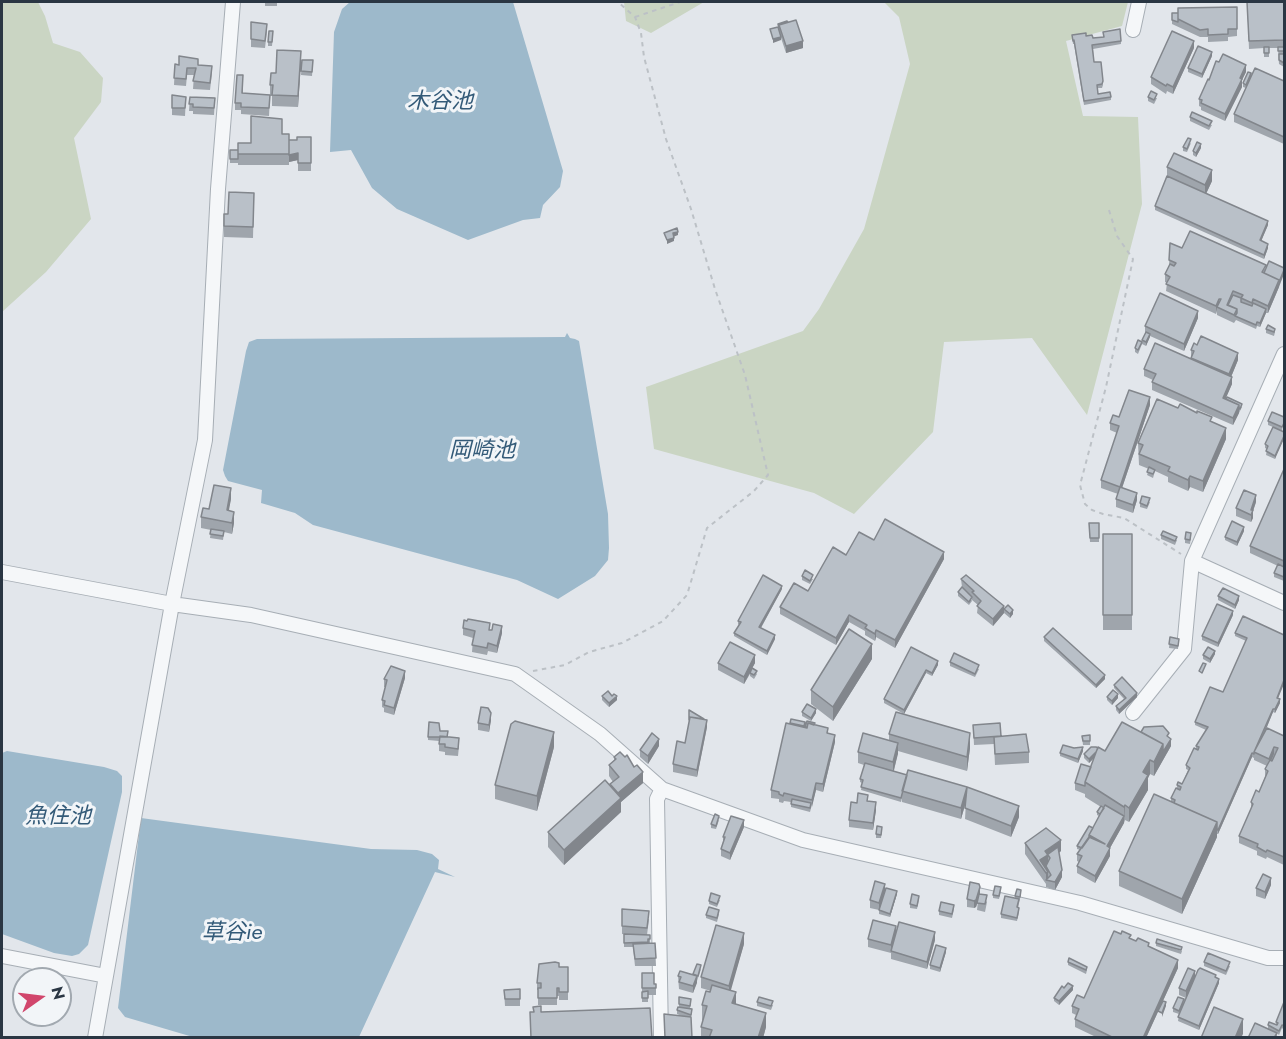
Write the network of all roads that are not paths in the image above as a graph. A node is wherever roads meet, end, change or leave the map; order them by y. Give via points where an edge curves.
1 (233, 2) edge
2 (1139, 2) edge
3 (1133, 30) dead end
4 (1284, 354) edge
5 (1192, 561) junction
6 (2, 572) edge
7 (1284, 603) edge
8 (172, 604) junction
9 (1133, 713) dead end
10 (662, 789) junction
11 (2, 956) edge
12 (1284, 958) edge
13 (106, 976) junction
14 (95, 1038) edge
15 (661, 1038) edge

1 - 8 street via 218,189 205,440
2 - 3 street
4 - 5 street
5 - 7 street
5 - 9 street via 1184,649
6 - 8 street
8 - 10 street via 250,615 515,674 600,734
8 - 13 street
10 - 12 street via 803,840 1080,903 1268,958
10 - 15 street via 657,799
11 - 13 street
13 - 14 street

